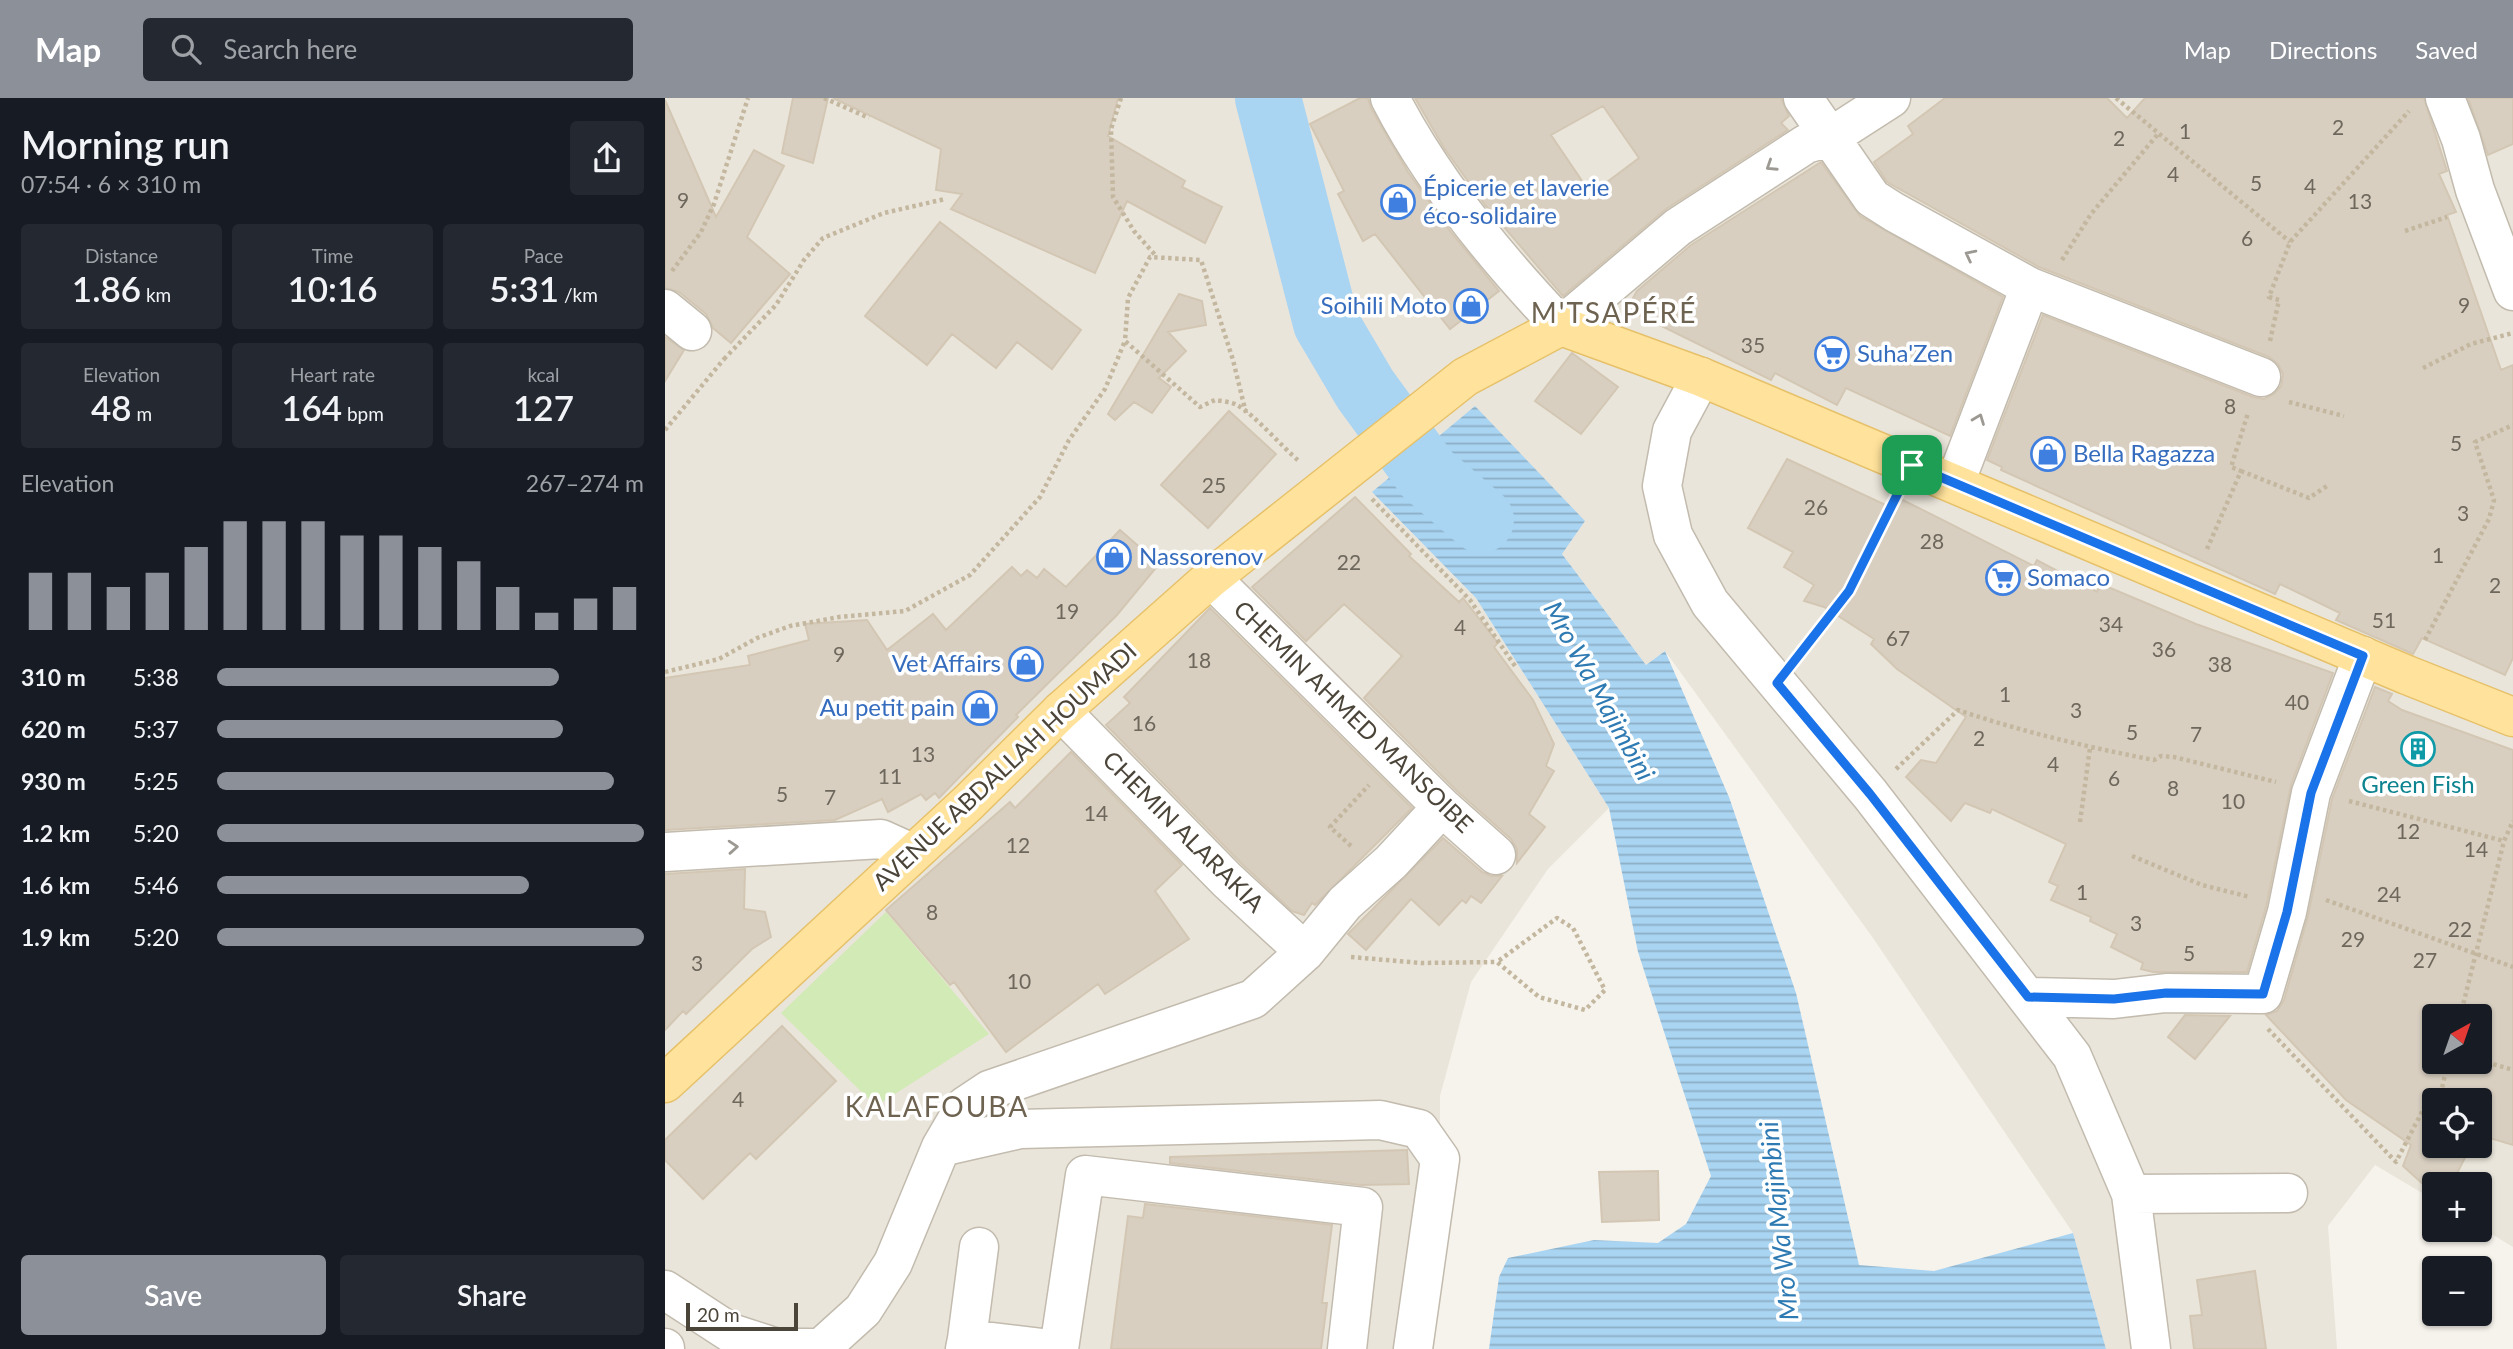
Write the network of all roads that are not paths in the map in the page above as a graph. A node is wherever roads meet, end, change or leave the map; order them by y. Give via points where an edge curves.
1 (1390, 98) edge
2 (1803, 98) edge
3 (1891, 98) edge
4 (2430, 101) edge
5 (1832, 136) junction
6 (2037, 289) junction
7 (2513, 291) edge
8 (1561, 326) junction
9 (1702, 377) junction
10 (2270, 388) road end
11 (1955, 483) junction
12 (1211, 578) junction
13 (2363, 656) junction
14 (1062, 711) junction
15 (2513, 717) edge
16 (1442, 807) junction
17 (665, 852) edge
18 (912, 853) junction
19 (1496, 855) dead end
20 (1305, 952) junction
21 (2028, 997) junction
22 (665, 1083) edge
23 (941, 1147) junction
24 (2288, 1193) dead end
25 (2131, 1194) junction
26 (979, 1247) dead end
27 (665, 1290) edge
28 (966, 1344) edge
29 (821, 1349) edge
30 (1051, 1349) edge
31 (1059, 1349) edge
32 (1347, 1349) edge
33 (1413, 1349) edge
34 (2151, 1349) edge

1 - 8 street via 1413,144 1478,230
2 - 5 street
3 - 5 street
4 - 7 street via 2461,139
6 -> 5 street via 1941,241 1872,198
5 -> 8 street via 1806,144 1678,227
6 - 10 street
11 -> 6 street
8 - 9 main road
8 - 12 main road, AVENUE ABDALLAH HOUMADI via 1465,377
9 - 11 main road
9 - 21 street via 1672,431 1662,485 1673,535 1710,603 1870,794
11 - 13 main road
12 - 14 main road, AVENUE ABDALLAH HOUMADI
12 - 16 street, CHEMIN AHMED MANSOIBE
13 - 15 main road
13 - 21 street via 2311,793 2287,912 2263,994
14 - 18 main road, AVENUE ABDALLAH HOUMADI
14 - 20 street, CHEMIN ALARAKIA via 1227,880
16 - 19 street, CHEMIN AHMED MANSOIBE
16 - 20 street via 1345,903
17 -> 18 street via 881,839
18 - 22 main road, AVENUE ABDALLAH HOUMADI
20 - 23 street via 1253,999 989,1090 965,1106
21 - 25 street via 2072,1056
23 - 29 street via 893,1263 863,1310
23 - 33 street via 1020,1129 1380,1120 1419,1129 1440,1159
24 - 25 street
25 - 34 street
26 - 28 street
27 - 29 street via 731,1333 777,1349
28 - 30 street
31 - 32 street via 1085,1175 1363,1208

